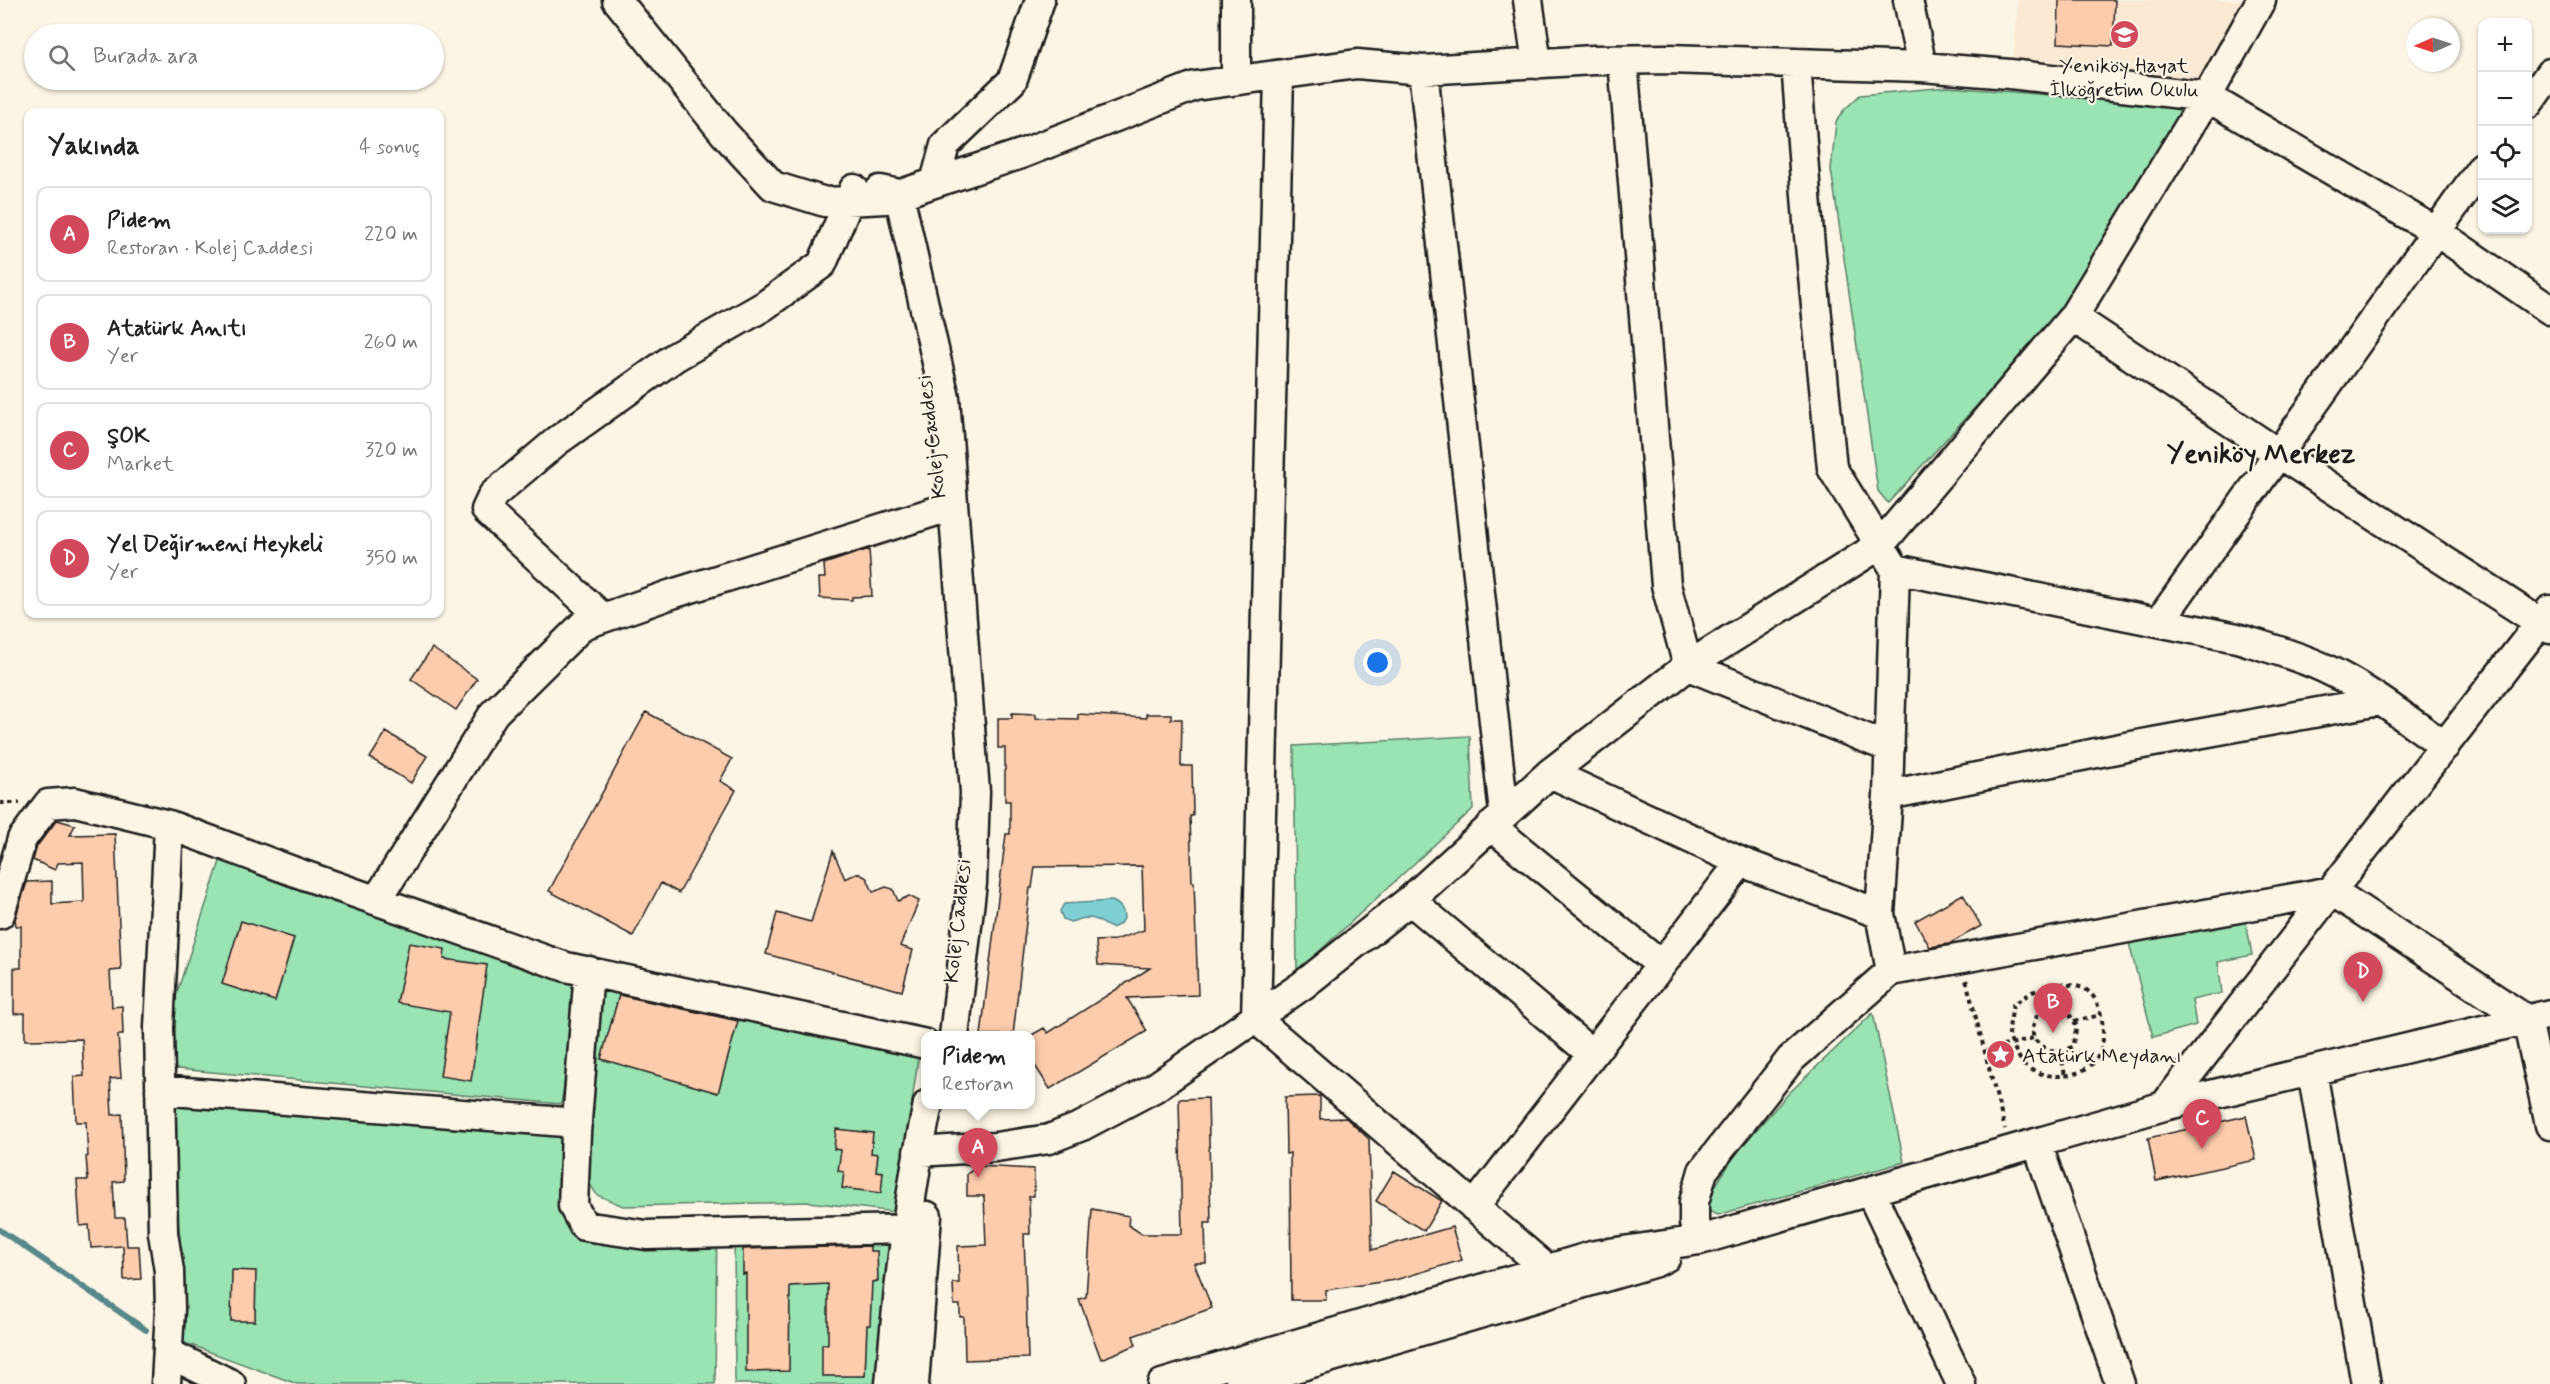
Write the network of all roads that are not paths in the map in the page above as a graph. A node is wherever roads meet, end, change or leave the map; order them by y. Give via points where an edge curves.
1 (617, 0) edge
2 (629, 0) edge
3 (1040, 0) edge
4 (1236, 0) edge
5 (1528, 0) edge
6 (1908, 0) edge
7 (2262, 0) edge
8 (1623, 60) junction
9 (1796, 63) junction
10 (1537, 64) junction
11 (1922, 67) junction
12 (1423, 70) junction
13 (2550, 73) edge
14 (1278, 75) junction
15 (1236, 80) junction
16 (2207, 97) junction
17 (2532, 98) edge
18 (2478, 173) edge
19 (935, 182) junction
20 (851, 195) junction
21 (892, 197) junction
22 (2437, 232) junction
23 (2550, 310) edge
24 (2073, 317) junction
25 (2279, 454) junction
26 (940, 510) junction
27 (1880, 545) junction
28 (1895, 569) junction
29 (603, 618) junction
30 (2547, 621) edge
31 (2159, 622) junction
32 (1688, 666) junction
33 (2379, 701) junction
34 (2445, 746) junction
35 (1890, 748) junction
36 (1550, 773) junction
37 (1888, 795) junction
38 (1497, 820) junction
39 (169, 825) junction
40 (1741, 862) junction
41 (2332, 891) junction
42 (377, 900) junction
43 (1410, 900) junction
44 (0, 914) edge
45 (1880, 914) junction
46 (1661, 965) junction
47 (589, 971) junction
48 (1891, 971) junction
49 (2539, 1017) edge
50 (1256, 1019) junction
51 (944, 1031) edge
52 (954, 1031) edge
53 (921, 1043) edge
54 (1592, 1054) junction
55 (2312, 1071) junction
56 (160, 1090) junction
57 (2164, 1106) junction
58 (928, 1109) edge
59 (942, 1109) edge
60 (577, 1123) junction
61 (2550, 1125) edge
62 (2024, 1147) junction
63 (927, 1151) junction
64 (1870, 1191) junction
65 (1474, 1207) junction
66 (906, 1229) junction
67 (1700, 1240) junction
68 (1546, 1269) junction
69 (1569, 1288) junction
70 (168, 1353) junction
71 (166, 1384) edge
72 (231, 1384) edge
73 (890, 1384) edge
74 (914, 1384) edge
75 (1162, 1384) edge
76 (1240, 1384) edge
77 (1961, 1384) edge
78 (2120, 1384) edge
79 (2366, 1384) edge

1 - 20 street via 724,133 773,186 825,202
2 - 20 street via 769,168
3 - 19 street via 1012,81 945,145
4 - 15 street
5 - 10 street
6 - 11 street
7 - 16 street
8 - 9 street
8 - 10 street
8 - 32 street via 1666,585
9 - 11 street
9 - 27 street via 1832,468
10 - 12 street
11 - 16 street
12 - 14 street via 1357,64
12 - 38 street
13 - 17 street
14 - 15 street
14 - 50 street
15 - 19 street via 1195,86 1021,154
16 - 22 street
16 - 24 street
18 - 22 street
19 - 21 street
20 - 21 street
20 - 29 street via 822,264 764,306 675,357 557,441 493,495 486,510
21 - 26 street, Kolej Caddesi via 932,408
21 - 52 street, Kolej Caddesi via 945,398 975,792 972,883
22 - 23 street
22 - 25 street
24 - 25 street
24 - 27 street
25 - 30 street
25 - 31 street
26 - 29 street
26 - 51 street, Kolej Caddesi via 965,792 965,880
27 - 28 street
27 - 32 street
28 - 31 street
28 - 35 street
29 - 42 street via 583,625 494,713
30 - 34 street
31 - 33 street via 2285,652 2325,669
32 - 35 street
32 - 36 street
33 - 34 street
33 - 37 street
34 - 41 street
35 - 37 street
36 - 38 street
36 - 40 street
37 - 45 street
38 - 43 street
38 - 46 street
39 - 42 street
39 - 44 street via 75,802 48,804 22,839
39 - 56 street via 159,1028
40 - 45 street
40 - 46 street
41 - 48 street
41 - 49 street
41 - 57 street
42 - 47 street
43 - 50 street via 1304,986
43 - 54 street
45 - 48 street
46 - 54 street
47 - 53 street
47 - 60 street
48 - 67 street via 1791,1059 1703,1171 1694,1202 1694,1223
49 - 55 street
49 - 61 street
50 - 63 street via 1154,1088 1082,1126 1049,1139
50 - 65 street
54 - 65 street
55 - 57 street
55 - 79 street
56 - 60 street
56 - 70 street
57 - 62 street
58 - 63 street
59 - 63 street
60 - 66 street via 573,1206 584,1226 646,1235
62 - 64 street
62 - 78 street
63 - 66 street
63 - 74 street
64 - 67 street
64 - 77 street
65 - 68 street
66 - 73 street
67 - 68 street via 1595,1255
67 - 69 street via 1656,1262
68 - 69 street
68 - 75 street
69 - 76 street
70 - 71 street
70 - 72 street

